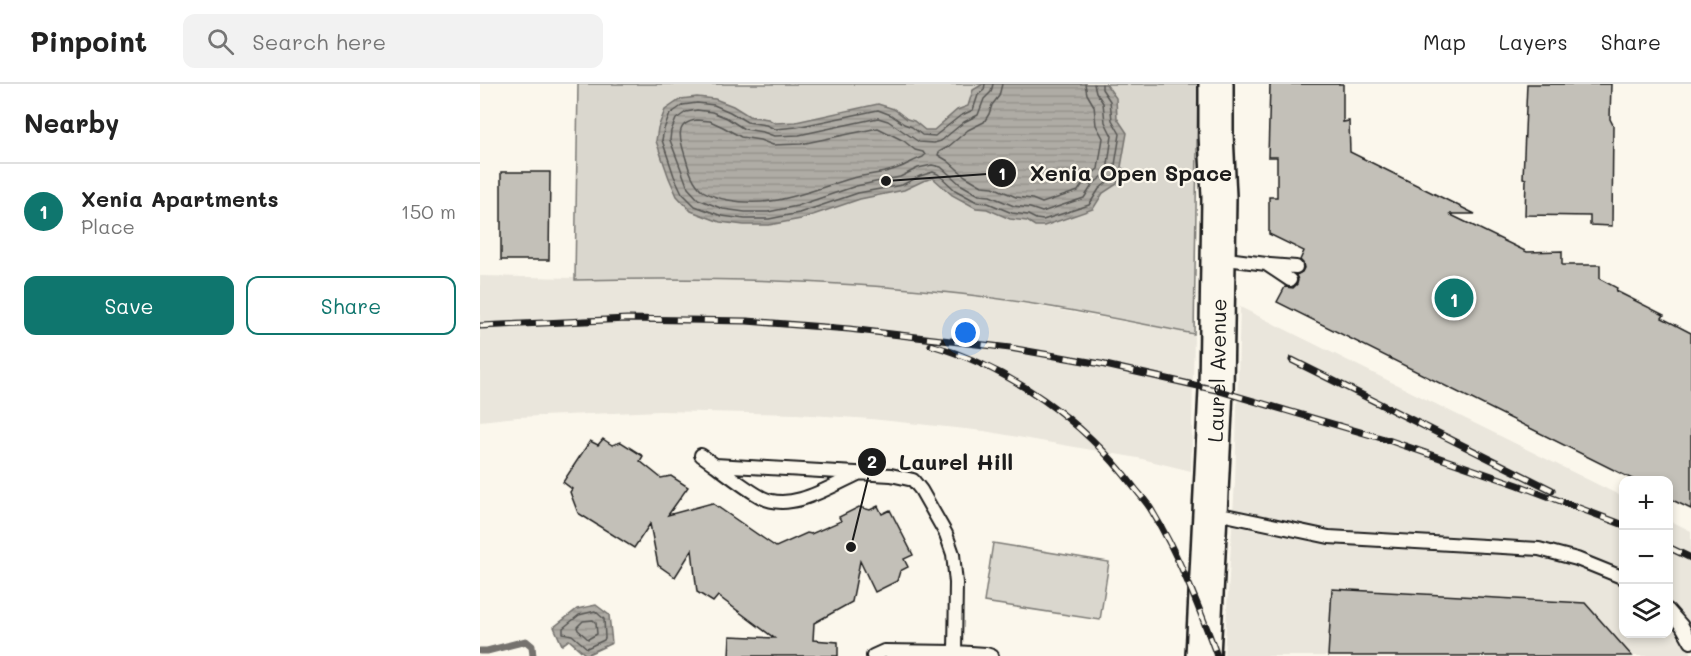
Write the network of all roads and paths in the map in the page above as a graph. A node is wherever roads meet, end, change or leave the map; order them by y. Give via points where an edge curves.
1 (1216, 84) edge
2 (1218, 258) junction
3 (1266, 264) junction
4 (1296, 267) dead end
5 (1290, 280) dead end
6 (701, 455) dead end
7 (715, 465) junction
8 (858, 474) junction
9 (1211, 512) junction
10 (1619, 576) edge
11 (1673, 616) edge
12 (1691, 642) edge
13 (955, 652) junction
14 (873, 656) edge
15 (992, 656) edge
16 (1203, 656) edge

1 - 2 street, Laurel Avenue
2 - 3 lane
2 - 9 street, Laurel Avenue
3 - 4 lane
3 - 5 lane
6 - 7 lane
7 - 8 lane
7 - 8 lane via 763,498 784,502 804,500
8 - 13 lane via 913,480 946,534 956,583
9 - 10 lane via 1329,537 1539,549 1578,559
9 - 16 street, Laurel Avenue
11 - 12 lane
13 - 14 lane via 884,651
13 - 15 lane

